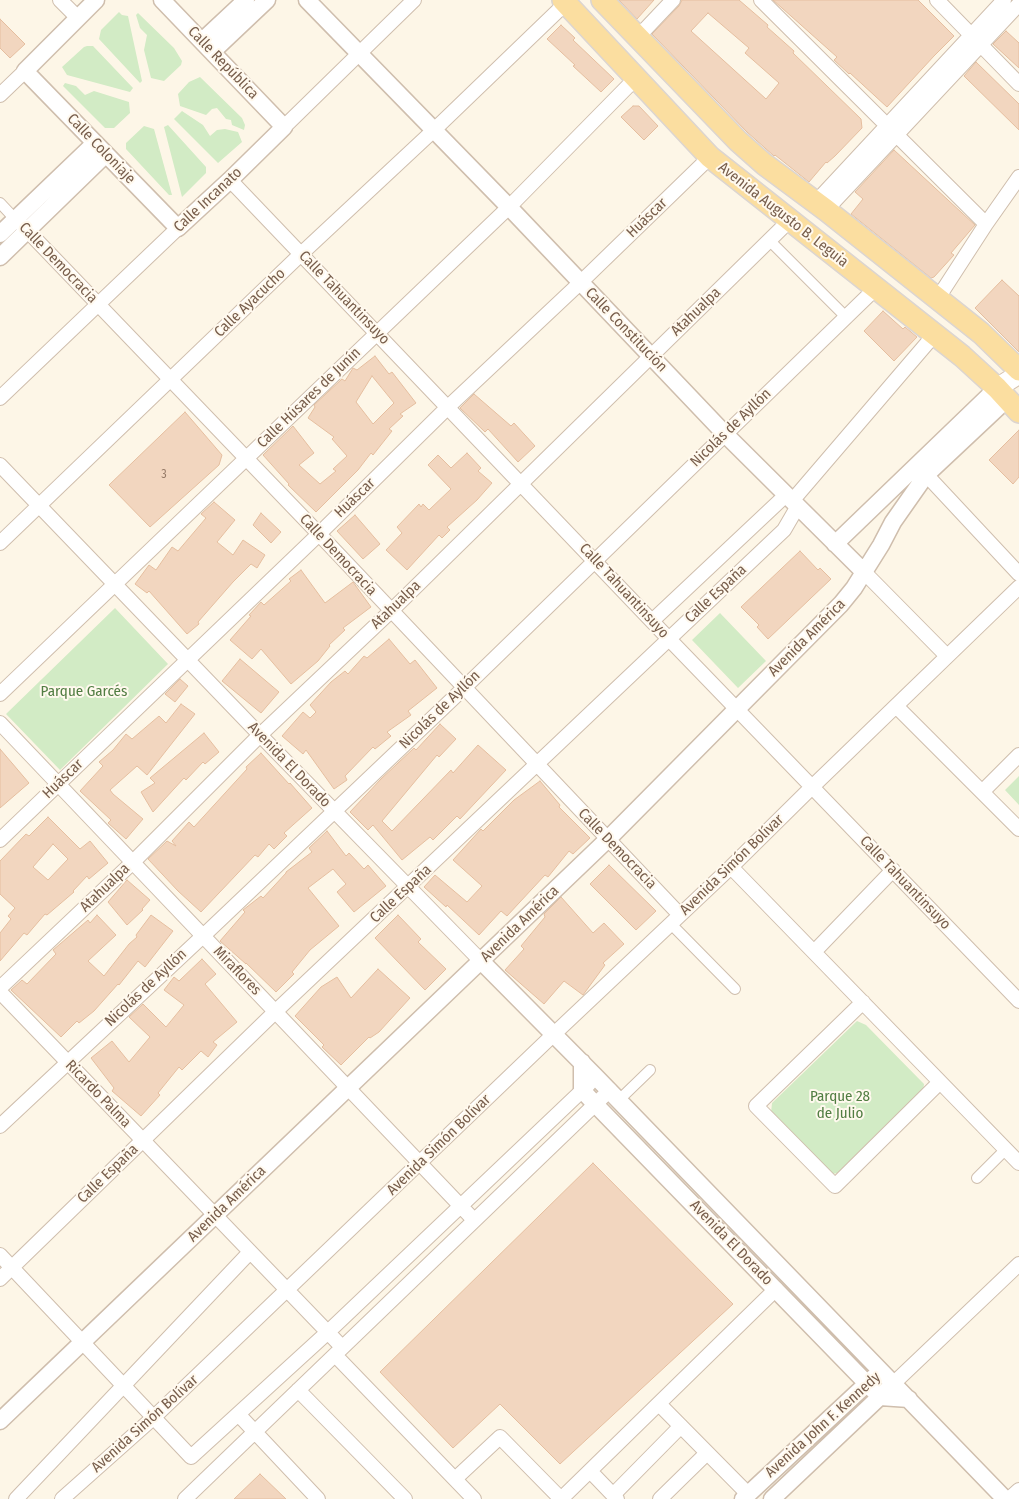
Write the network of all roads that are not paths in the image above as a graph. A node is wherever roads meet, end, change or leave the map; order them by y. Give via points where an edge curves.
1 (60, 0) edge
2 (96, 0) edge
3 (162, 0) edge
4 (246, 0) edge
5 (266, 0) edge
6 (307, 0) edge
7 (414, 0) edge
8 (602, 0) edge
9 (673, 0) edge
10 (761, 0) edge
11 (937, 0) edge
12 (1004, 0) edge
13 (564, 2) edge
14 (1019, 4) edge
15 (78, 18) junction
16 (637, 38) junction
17 (976, 40) junction
18 (207, 47) junction
19 (360, 53) junction
20 (618, 58) junction
21 (25, 71) junction
22 (636, 78) junction
23 (1019, 84) edge
24 (0, 94) edge
25 (284, 127) junction
26 (434, 130) junction
27 (892, 130) junction
28 (100, 148) junction
29 (710, 157) junction
30 (230, 180) junction
31 (1018, 181) edge
32 (0, 203) edge
33 (509, 207) junction
34 (821, 207) junction
35 (16, 219) junction
36 (790, 221) junction
37 (986, 224) junction
38 (178, 228) junction
39 (27, 230) junction
40 (0, 234) edge
41 (769, 240) junction
42 (301, 254) junction
43 (0, 256) edge
44 (581, 282) junction
45 (876, 288) junction
46 (938, 298) junction
47 (97, 304) junction
48 (846, 317) junction
49 (377, 333) junction
50 (935, 334) junction
51 (652, 356) junction
52 (1019, 370) edge
53 (1019, 376) edge
54 (170, 381) junction
55 (0, 398) edge
56 (1008, 400) edge
57 (448, 407) junction
58 (726, 434) junction
59 (246, 459) junction
60 (0, 465) edge
61 (921, 470) junction
62 (521, 484) junction
63 (792, 501) junction
64 (39, 506) junction
65 (318, 534) junction
66 (0, 543) edge
67 (835, 544) junction
68 (594, 560) junction
69 (864, 572) junction
70 (1019, 574) edge
71 (115, 585) junction
72 (1019, 587) edge
73 (391, 610) junction
74 (652, 621) junction
75 (668, 638) junction
76 (947, 656) junction
77 (187, 660) junction
78 (464, 688) junction
79 (0, 694) edge
80 (896, 706) junction
81 (736, 709) junction
82 (0, 723) edge
83 (260, 735) junction
84 (1019, 755) edge
85 (537, 765) junction
86 (59, 784) junction
87 (812, 787) junction
88 (982, 792) junction
89 (334, 811) junction
90 (1019, 829) edge
91 (0, 840) edge
92 (608, 840) junction
93 (133, 862) junction
94 (731, 867) junction
95 (893, 870) junction
96 (408, 887) junction
97 (675, 920) junction
98 (203, 936) junction
99 (814, 952) junction
100 (481, 962) junction
101 (0, 988) edge
102 (735, 989) dead end
103 (0, 992) edge
104 (1019, 1001) edge
105 (862, 1002) junction
106 (276, 1011) junction
107 (554, 1034) junction
108 (67, 1062) junction
109 (582, 1062) junction
110 (650, 1070) dead end
111 (596, 1076) junction
112 (940, 1082) junction
113 (349, 1088) junction
114 (582, 1090) junction
115 (614, 1095) junction
116 (594, 1104) junction
117 (0, 1126) edge
118 (143, 1141) junction
119 (1006, 1150) junction
120 (420, 1163) junction
121 (1019, 1163) edge
122 (977, 1178) dead end
123 (460, 1204) junction
124 (215, 1215) junction
125 (474, 1220) junction
126 (250, 1252) junction
127 (0, 1255) edge
128 (12, 1268) junction
129 (1017, 1269) edge
130 (0, 1279) edge
131 (287, 1290) junction
132 (776, 1290) junction
133 (328, 1332) junction
134 (82, 1342) junction
135 (339, 1351) junction
136 (910, 1368) junction
137 (882, 1370) junction
138 (868, 1383) junction
139 (894, 1383) junction
140 (123, 1385) junction
141 (298, 1390) junction
142 (880, 1397) junction
143 (909, 1399) junction
144 (659, 1404) junction
145 (238, 1414) junction
146 (154, 1418) junction
147 (0, 1420) edge
148 (681, 1426) junction
149 (255, 1432) junction
150 (707, 1453) junction
151 (590, 1471) junction
152 (455, 1479) junction
153 (1019, 1490) edge
154 (745, 1496) edge
155 (615, 1497) edge
156 (16, 1499) edge
157 (62, 1499) edge
158 (185, 1499) edge
159 (318, 1499) edge
160 (405, 1499) edge
161 (474, 1499) edge
162 (561, 1499) edge
163 (660, 1499) edge
164 (772, 1499) edge
165 (1007, 1499) edge

1 - 15 street
2 - 15 street
3 - 18 street, Calle República
4 - 18 street
5 - 18 street
6 - 19 street, Calle Constitución
7 - 19 street, Calle Incanato
8 - 16 main road, Avenida Augusto B. Leguia
9 - 16 street
10 - 27 street
11 - 17 street
12 - 17 street
13 - 20 main road, Avenida Augusto B. Leguia
13 - 26 street, Calle Ayacucho
14 - 17 street
15 - 21 street
16 - 20 main road
16 - 34 main road, Avenida Augusto B. Leguia via 738,141
17 - 23 street
17 - 27 street
18 - 25 street, Calle República
19 - 25 street, Calle Incanato
19 - 26 street, Calle Constitución
20 - 22 main road, Avenida Augusto B. Leguia
21 - 24 street
21 - 28 street, Calle Coloniaje
22 - 29 main road, Avenida Augusto B. Leguia
22 - 33 street, Calle Húsares de Junín
25 - 30 street, Calle Incanato
26 - 33 street, Calle Constitución
26 - 42 street, Calle Ayacucho
27 - 34 street
27 - 37 street
28 - 35 street
28 - 38 street, Calle Coloniaje
28 - 39 street
29 - 36 main road, Avenida Augusto B. Leguia
29 - 44 street, Huáscar
30 - 38 street, Calle Incanato
30 - 42 street, Calle Tahuantinsuyo
31 - 37 street
32 - 35 street
33 - 44 street, Calle Constitución
33 - 49 street, Calle Húsares de Junín
34 - 46 main road, Avenida Augusto B. Leguia
35 - 39 street, Calle Democracia
35 - 40 street
36 - 41 street, Atahualpa
36 - 45 main road, Avenida Augusto B. Leguia
37 - 46 street
38 - 47 street, Calle Incanato
39 - 43 street
39 - 47 street, Calle Democracia
41 - 48 street
41 - 51 street, Atahualpa
42 - 49 street, Calle Tahuantinsuyo
42 - 54 street, Calle Ayacucho
44 - 51 street, Calle Constitución
44 - 57 street, Huáscar
45 - 48 street, Nicolás de Ayllón
45 - 50 main road, Avenida Augusto B. Leguia
46 - 52 main road, Avenida Augusto B. Leguia
47 - 54 street, Calle Democracia
47 - 55 street, Calle Incanato
48 - 58 street, Nicolás de Ayllón
49 - 57 street, Calle Tahuantinsuyo
49 - 59 street, Calle Húsares de Junín
50 - 56 main road, Avenida Augusto B. Leguia
50 - 63 street, Calle España
51 - 58 street, Calle Constitución
51 - 62 street, Atahualpa
53 - 56 main road
54 - 59 street, Calle Democracia
54 - 64 street, Calle Ayacucho
56 - 61 street, Avenida América
57 - 62 street, Calle Tahuantinsuyo
57 - 65 street, Huáscar
58 - 63 street, Calle Constitución
58 - 68 street, Nicolás de Ayllón
59 - 65 street, Calle Democracia
59 - 71 street, Calle Húsares de Junín
60 - 64 street, Avenida El Dorado
61 - 67 street, Avenida América
61 - 69 street, Avenida América
61 - 70 street
62 - 68 street, Calle Tahuantinsuyo
62 - 73 street, Atahualpa
63 - 67 street, Calle Constitución
63 - 74 street, Calle España
63 - 75 street, Calle España via 784,530
64 - 66 street, Calle Ayacucho
64 - 71 street, Avenida El Dorado
65 - 73 street, Calle Democracia
65 - 77 street, Huáscar
67 - 69 street, Calle Constitución
68 - 74 street, Calle Tahuantinsuyo
68 - 78 street, Nicolás de Ayllón
69 - 76 street, Calle Constitución
69 - 81 street, Avenida América via 841,604
71 - 77 street, Avenida El Dorado
71 - 79 street, Calle Húsares de Junín
72 - 76 street, Avenida Simón Bolívar
73 - 78 street, Calle Democracia
73 - 83 street, Atahualpa
74 - 75 street, Calle Tahuantinsuyo
75 - 81 street, Calle Tahuantinsuyo
75 - 85 street, Calle España
76 - 80 street, Avenida Simón Bolívar
77 - 83 street, Avenida El Dorado
77 - 86 street, Huáscar
78 - 85 street, Calle Democracia
78 - 89 street, Nicolás de Ayllón
80 - 87 street, Avenida Simón Bolívar
80 - 88 street
81 - 87 street, Calle Tahuantinsuyo
81 - 92 street, Avenida América
82 - 86 street, Miraflores
83 - 89 street, Avenida El Dorado
83 - 93 street, Atahualpa
84 - 88 street
85 - 92 street, Calle Democracia
85 - 96 street, Calle España
86 - 91 street, Huáscar
86 - 93 street, Miraflores
87 - 94 street, Avenida Simón Bolívar
87 - 95 street, Calle Tahuantinsuyo
88 - 90 street
89 - 96 street, Avenida El Dorado
89 - 98 street, Nicolás de Ayllón
92 - 97 street, Calle Democracia
92 - 100 street, Avenida América
93 - 98 street, Miraflores
93 - 101 street, Atahualpa
94 - 97 street, Avenida Simón Bolívar
94 - 99 street
95 - 99 street
95 - 104 street, Calle Tahuantinsuyo
96 - 100 street, Avenida El Dorado
96 - 106 street, Calle España
97 - 102 street
97 - 107 street, Avenida Simón Bolívar
98 - 106 street, Miraflores
98 - 108 street, Nicolás de Ayllón
99 - 105 street
100 - 107 street, Avenida El Dorado
100 - 113 street, Avenida América
103 - 108 street, Ricardo Palma
105 - 112 street
105 - 112 street via 756,1106 835,1186
106 - 113 street, Miraflores
106 - 118 street, Calle España
107 - 109 street, Avenida El Dorado
107 - 120 street, Avenida Simón Bolívar
108 - 117 street, Nicolás de Ayllón
108 - 118 street, Ricardo Palma
109 - 111 street, Avenida El Dorado
109 - 114 street
110 - 115 street
111 - 114 street
111 - 115 street, Avenida El Dorado
112 - 119 street
113 - 120 street, Miraflores
113 - 124 street, Avenida América
114 - 116 street, Avenida El Dorado
114 - 123 street
115 - 116 street
115 - 137 street, Avenida El Dorado
116 - 125 street
116 - 132 street, Avenida El Dorado
118 - 124 street, Ricardo Palma
118 - 128 street, Calle España
119 - 121 street
119 - 122 street
120 - 123 street, Miraflores
120 - 131 street, Avenida Simón Bolívar
123 - 125 street, Miraflores
123 - 133 street
124 - 126 street, Ricardo Palma
124 - 134 street, Avenida América
125 - 135 street
126 - 131 street, Ricardo Palma
126 - 140 street
127 - 128 street
128 - 130 street, Calle España
128 - 134 street
129 - 136 street, Avenida John F. Kennedy
131 - 133 street, Ricardo Palma
131 - 146 street, Avenida Simón Bolívar
132 - 138 street, Avenida El Dorado
132 - 144 street
133 - 135 street, Ricardo Palma
133 - 145 street
134 - 140 street
134 - 147 street, Avenida América
135 - 141 street
135 - 152 street, Ricardo Palma
136 - 137 street, Avenida John F. Kennedy
136 - 139 street, Avenida John F. Kennedy
137 - 138 street, Avenida John F. Kennedy
137 - 139 street, Avenida El Dorado
138 - 142 street, Avenida El Dorado
138 - 154 street, Avenida John F. Kennedy
139 - 142 street, Avenida John F. Kennedy
139 - 143 street, Avenida El Dorado
140 - 146 street
140 - 156 street
141 - 149 street
141 - 160 street
142 - 143 street
142 - 164 street, Avenida John F. Kennedy
143 - 165 street, Avenida El Dorado
144 - 148 street
144 - 151 street
145 - 146 street via 191,1457
145 - 149 street
146 - 157 street, Avenida Simón Bolívar
148 - 150 street
148 - 155 street
149 - 158 street
149 - 159 street
150 - 154 street
150 - 163 street
151 - 155 street
151 - 162 street
152 - 161 street, Ricardo Palma
152 - 162 street via 500,1436
153 - 165 street

